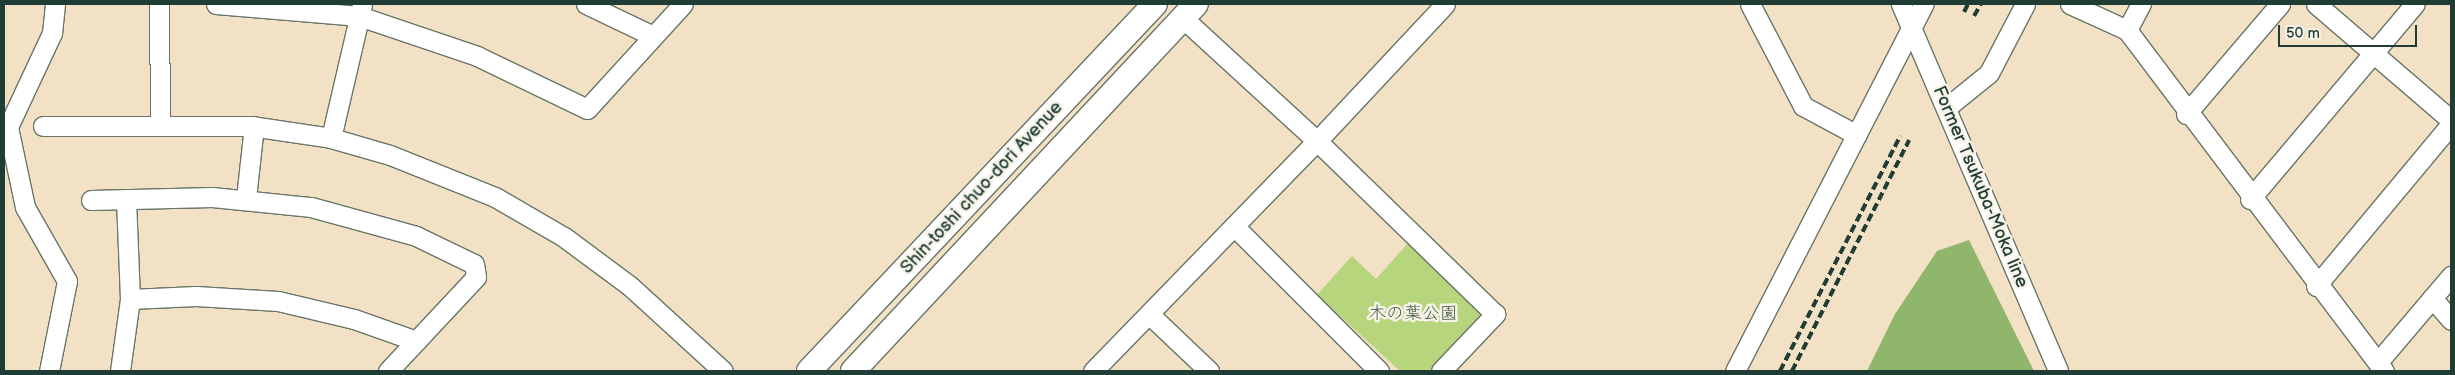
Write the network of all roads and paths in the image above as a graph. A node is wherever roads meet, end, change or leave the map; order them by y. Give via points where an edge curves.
1 (55, 4) edge
2 (159, 4) edge
3 (216, 4) edge
4 (586, 4) edge
5 (683, 4) edge
6 (1155, 4) edge
7 (1445, 4) edge
8 (1750, 4) edge
9 (1902, 4) edge
10 (1924, 4) edge
11 (2026, 4) edge
12 (2070, 4) edge
13 (2141, 4) edge
14 (2280, 4) edge
15 (2316, 4) edge
16 (2414, 4) edge
17 (265, 6) edge
18 (361, 10) edge
19 (1189, 11) edge
20 (1911, 27) junction
21 (2128, 30) junction
22 (653, 36) junction
23 (2373, 53) junction
24 (1946, 108) junction
25 (2186, 114) junction
26 (2451, 122) edge
27 (160, 123) junction
28 (43, 126) dead end
29 (254, 126) junction
30 (1857, 134) junction
31 (331, 138) junction
32 (1317, 141) junction
33 (246, 198) junction
34 (2250, 198) junction
35 (126, 199) junction
36 (91, 200) dead end
37 (1234, 226) junction
38 (2451, 276) edge
39 (2316, 286) junction
40 (2432, 298) junction
41 (130, 299) junction
42 (1149, 314) junction
43 (2451, 320) edge
44 (416, 341) junction
45 (2381, 367) edge
46 (49, 371) edge
47 (120, 371) edge
48 (388, 371) edge
49 (723, 371) edge
50 (809, 371) edge
51 (853, 371) edge
52 (1093, 371) edge
53 (1209, 371) edge
54 (1379, 371) edge
55 (1441, 371) edge
56 (1735, 371) edge
57 (2058, 371) edge

1 - 46 street via 52,33 8,127 25,207 68,281
2 - 27 street
3 - 17 street
4 - 22 street
5 - 22 street
6 - 50 main road, Shin-toshi chuo-dori Avenue
7 - 32 street
8 - 30 street via 1803,106
9 - 20 street, Former Tsukuba-Moka line
10 - 20 street
11 - 24 street via 1989,73
12 - 21 street
13 - 21 street
14 - 25 street
15 - 23 street
16 - 23 street
17 - 18 street
18 - 22 street via 477,56 587,109
18 - 31 street
19 - 32 street
19 - 51 main road, Shin-toshi chuo-dori Avenue
20 - 24 street, Former Tsukuba-Moka line
20 - 30 street
21 - 25 street
23 - 26 street
23 - 34 street
24 - 57 street, Former Tsukuba-Moka line
25 - 34 street
26 - 39 street
27 - 28 street
27 - 29 street
29 - 31 street
29 - 33 street
30 - 56 street
31 - 49 street via 445,174 528,215 630,286
32 - 37 street
32 - 55 street via 1494,314
33 - 35 street
33 - 44 street via 311,207 383,225 474,264 476,277
34 - 39 street
35 - 36 street
35 - 41 street
37 - 42 street
37 - 54 street
38 - 40 street
39 - 45 street
40 - 43 street
40 - 45 street
41 - 44 street via 196,296 278,301 354,319
41 - 47 street
42 - 52 street
42 - 53 street
44 - 48 street

